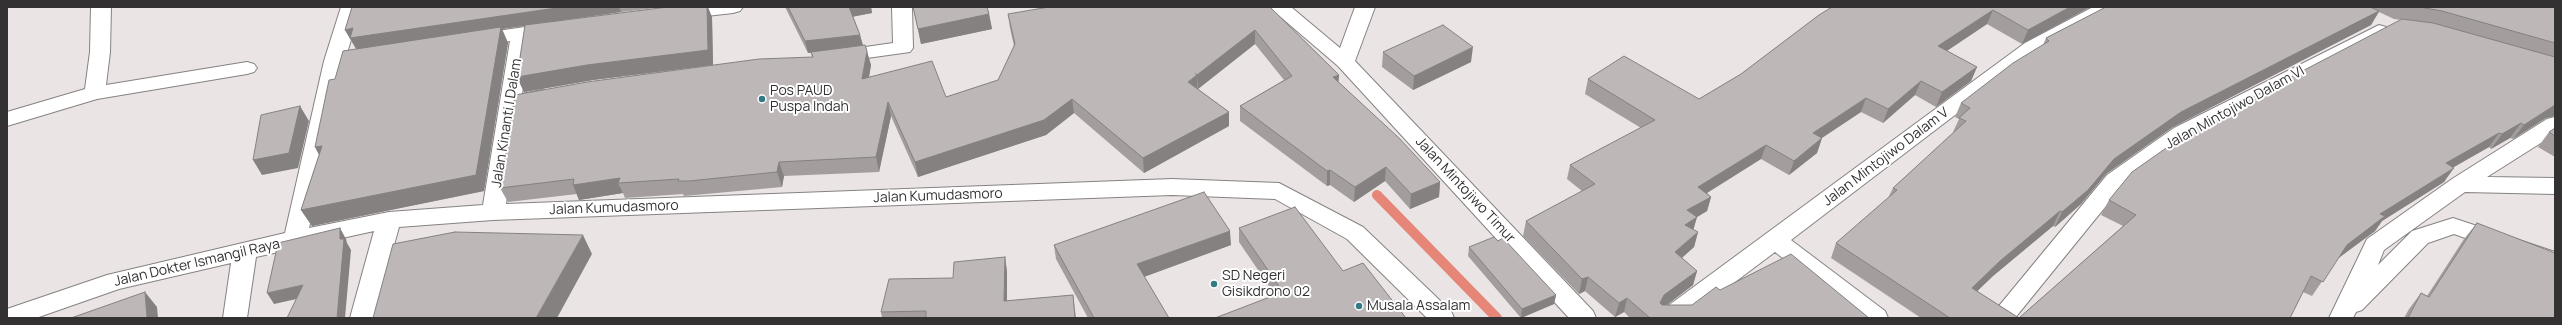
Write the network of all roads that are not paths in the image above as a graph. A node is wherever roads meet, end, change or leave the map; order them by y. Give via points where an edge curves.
1 (101, 7) edge
2 (351, 7) edge
3 (733, 7) edge
4 (902, 7) edge
5 (1279, 7) edge
6 (1365, 7) edge
7 (2108, 7) edge
8 (658, 15) edge
9 (2370, 16) edge
10 (575, 26) edge
11 (521, 33) junction
12 (458, 43) edge
13 (388, 53) edge
14 (821, 59) edge
15 (334, 61) junction
16 (1345, 62) junction
17 (247, 68) dead end
18 (95, 93) junction
19 (563, 93) edge
20 (510, 103) junction
21 (7, 119) edge
22 (2555, 124) edge
23 (2460, 184) junction
24 (2555, 186) edge
25 (493, 212) junction
26 (389, 220) junction
27 (295, 240) junction
28 (1775, 240) junction
29 (245, 251) junction
30 (2555, 261) edge
31 (2342, 316) edge
32 (9, 318) edge
33 (235, 318) edge
34 (362, 318) edge
35 (1442, 318) edge
36 (1584, 318) edge
37 (1670, 318) edge
38 (1876, 318) edge
39 (2001, 318) edge

1 - 18 street via 100,52
2 - 15 street
3 - 8 street
4 - 14 street via 903,48
5 - 16 street, Jalan Mintojiwo Timur
6 - 16 street
7 - 28 street, Jalan Mintojiwo Dalam V via 2032,47
9 - 39 street, Jalan Mintojiwo Dalam VI via 2394,26 2182,133 2115,180
10 - 11 street
11 - 12 street
11 - 20 street, Jalan Kinanti I Dalam
13 - 15 street
15 - 27 street
16 - 36 street, Jalan Mintojiwo Timur
17 - 18 street
18 - 21 street
19 - 20 street
20 - 25 street, Jalan Kinanti I Dalam
22 - 23 street
23 - 24 street
23 - 31 street via 2376,245
25 - 26 street, Jalan Kumudasmoro
25 - 35 street, Jalan Kumudasmoro via 1172,187 1279,191 1355,233
26 - 27 street, Jalan Dokter Ismangil Raya
26 - 34 street
27 - 29 street, Jalan Dokter Ismangil Raya
28 - 37 street, Jalan Mintojiwo Dalam V
28 - 38 street
29 - 32 street, Jalan Dokter Ismangil Raya via 115,281
29 - 33 street
30 - 31 street via 2478,232 2453,226 2420,237

